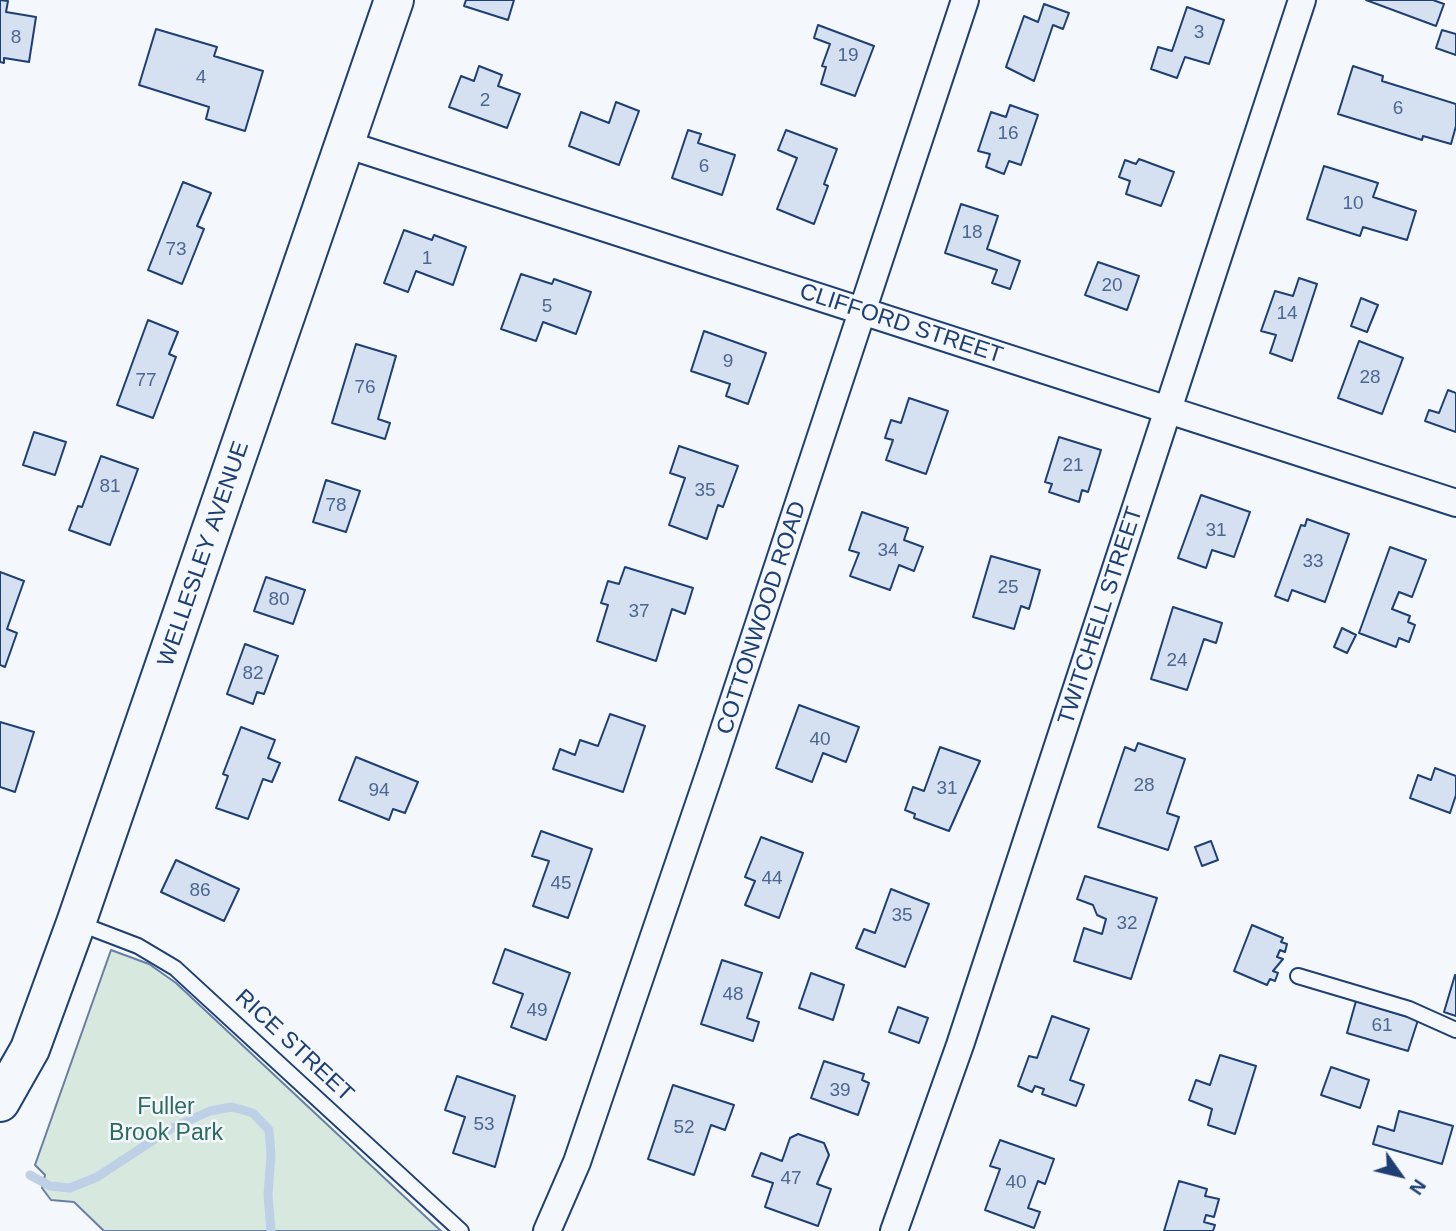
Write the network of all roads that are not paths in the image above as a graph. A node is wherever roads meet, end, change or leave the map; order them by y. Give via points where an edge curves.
1 (965, 0) edge
2 (1302, 0) edge
3 (387, 2) edge
4 (345, 144) junction
5 (863, 312) junction
6 (1169, 411) junction
7 (1456, 503) edge
8 (76, 923) junction
9 (1298, 976) dead end
10 (1456, 1030) edge
11 (0, 1102) edge
12 (461, 1231) edge
13 (547, 1231) edge
14 (894, 1231) edge

1 - 5 street, COTTONWOOD ROAD
2 - 6 street, TWITCHELL STREET
3 - 4 main road, WELLESLEY AVENUE
4 - 5 street, CLIFFORD STREET
4 - 8 main road, WELLESLEY AVENUE
5 - 6 street, CLIFFORD STREET
5 - 13 street, COTTONWOOD ROAD via 577,1163
6 - 7 street, CLIFFORD STREET
6 - 14 street, TWITCHELL STREET
8 - 11 main road, WELLESLEY AVENUE via 30,1049
8 - 12 lane, RICE STREET via 138,946 175,968
9 - 10 lane via 1409,1009

